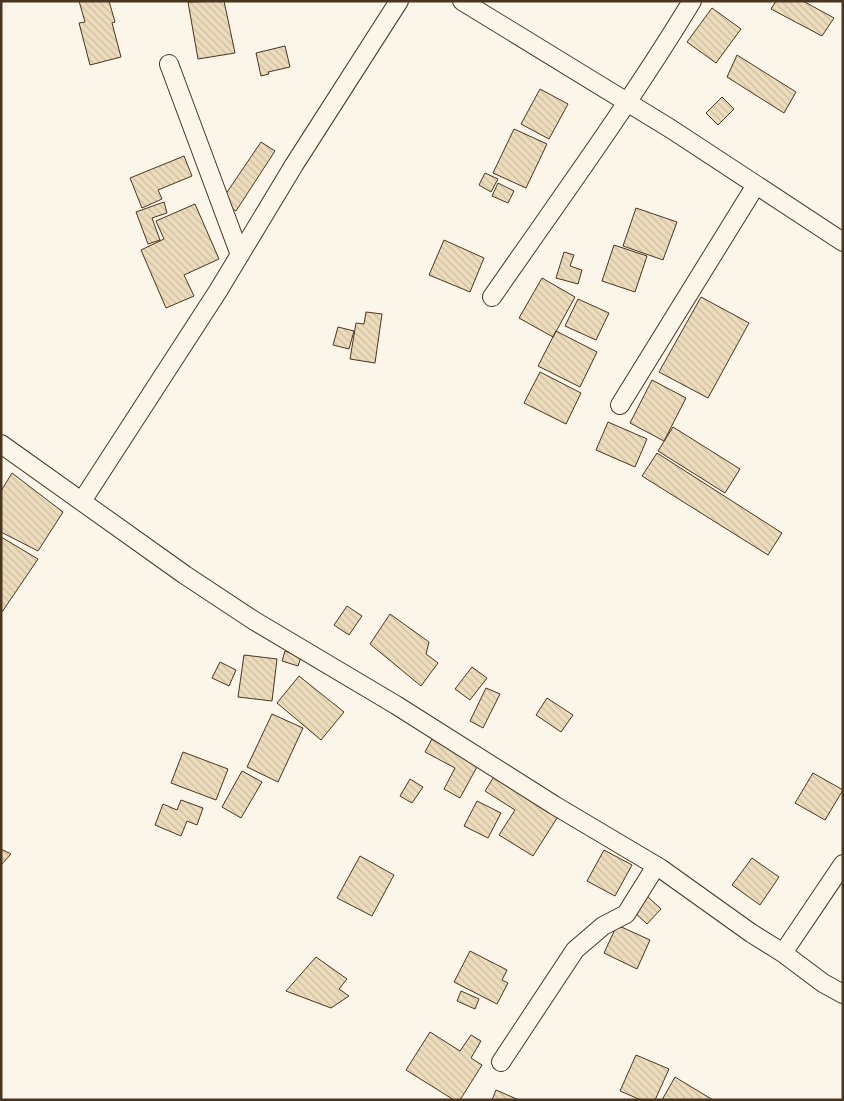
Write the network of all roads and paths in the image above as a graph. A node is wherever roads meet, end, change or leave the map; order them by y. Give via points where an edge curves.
1 (399, 1) edge
2 (462, 1) edge
3 (692, 1) edge
4 (169, 64) dead end
5 (627, 102) junction
6 (756, 185) junction
7 (843, 242) edge
8 (240, 255) junction
9 (492, 297) dead end
10 (620, 405) dead end
11 (1, 444) edge
12 (82, 501) junction
13 (843, 864) edge
14 (656, 866) junction
15 (783, 953) junction
16 (843, 994) edge
17 (500, 1062) dead end

1 - 8 street
2 - 5 street
3 - 5 street
4 - 8 street
5 - 6 street
5 - 9 street
6 - 7 street
6 - 10 street
8 - 12 street
11 - 12 street
12 - 14 street via 253,620
13 - 15 street
14 - 15 street
14 - 17 street via 626,914 603,926 575,950
15 - 16 street

